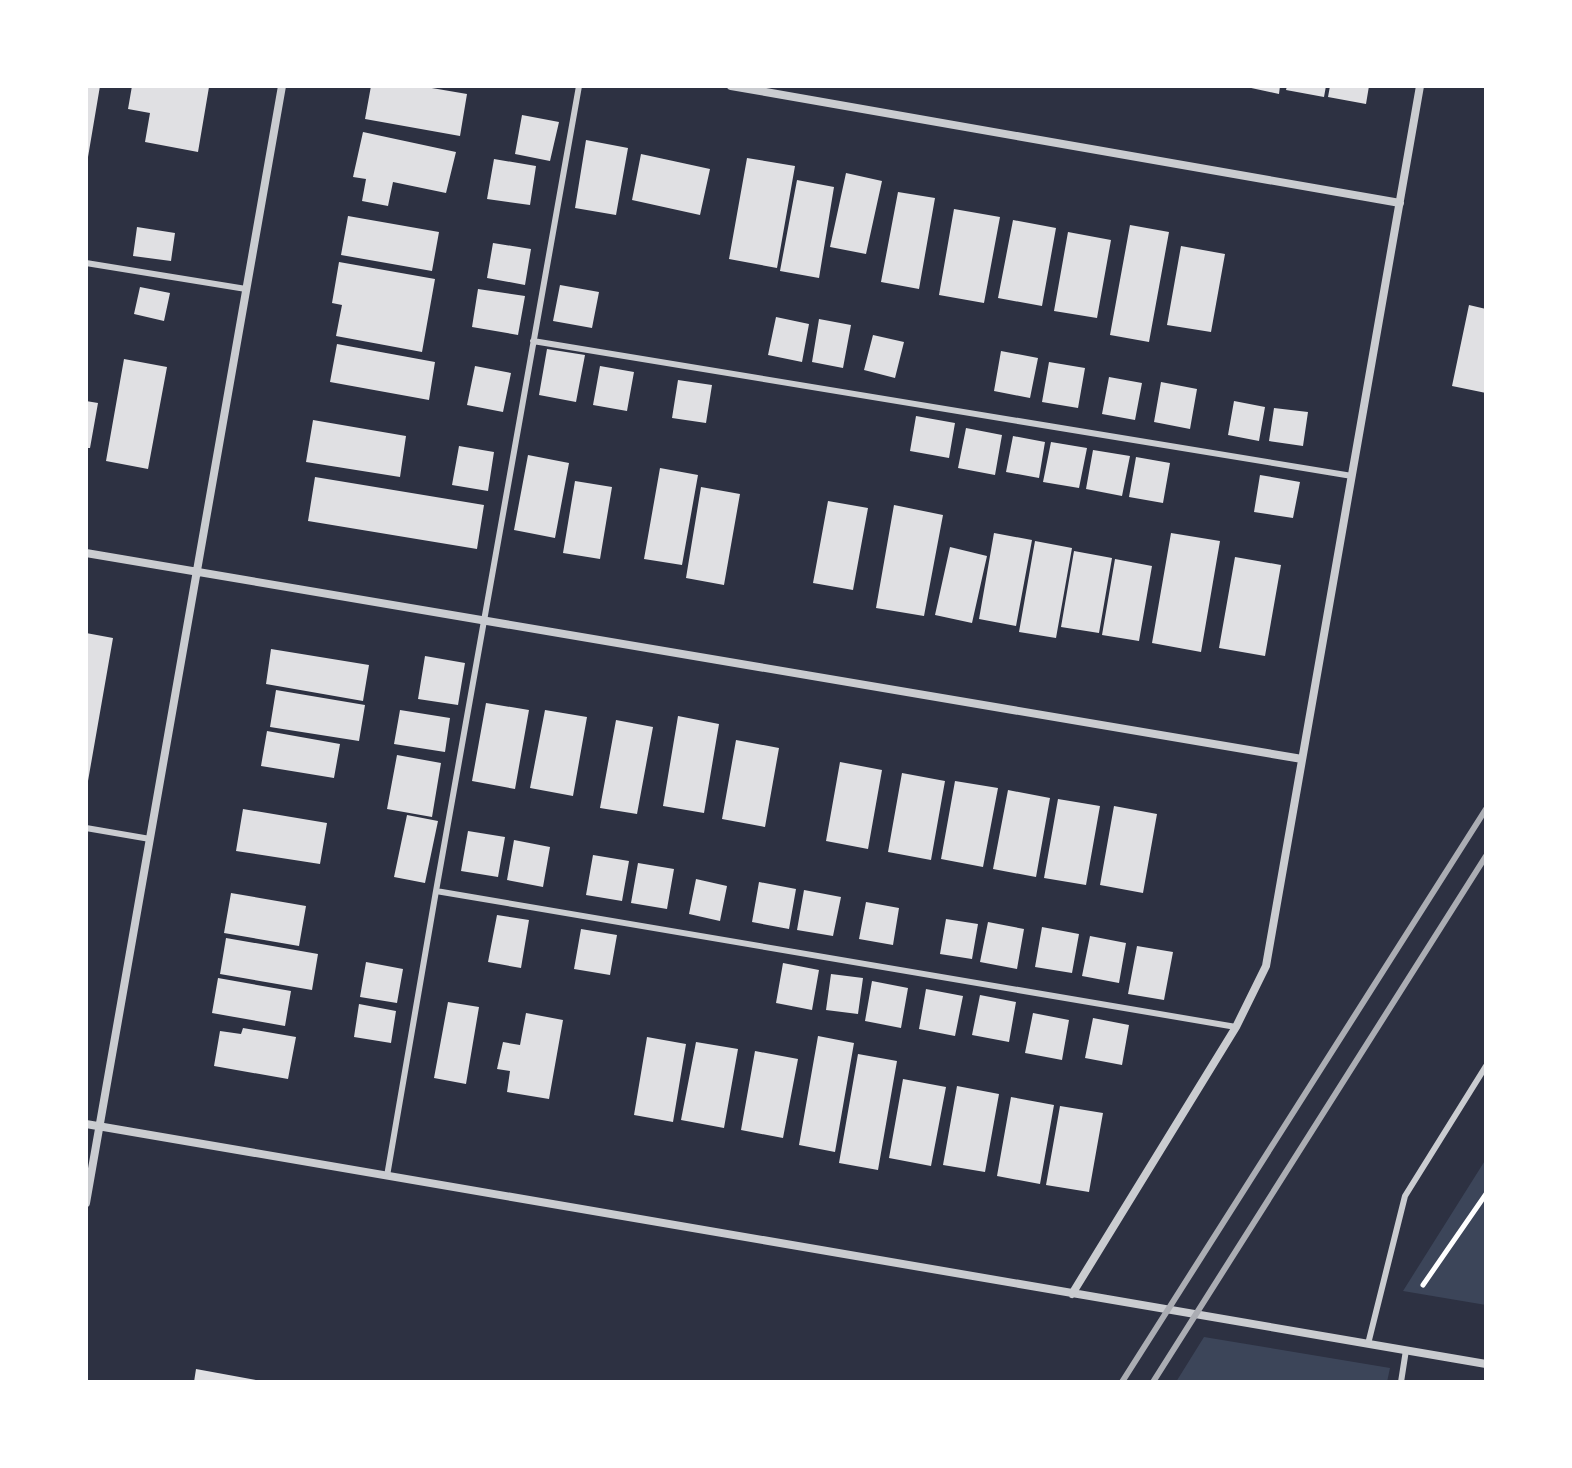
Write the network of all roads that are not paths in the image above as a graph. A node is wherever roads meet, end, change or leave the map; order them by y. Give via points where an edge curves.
1 (282, 86) edge
2 (579, 86) edge
3 (731, 86) edge
4 (1420, 86) edge
5 (1400, 203) junction
6 (86, 263) edge
7 (246, 289) junction
8 (533, 341) junction
9 (1352, 476) junction
10 (86, 553) edge
11 (197, 572) junction
12 (484, 620) junction
13 (1302, 759) junction
14 (86, 828) edge
15 (150, 839) junction
16 (436, 891) junction
17 (1236, 1027) junction
18 (1486, 1066) edge
19 (86, 1124) edge
20 (99, 1126) junction
21 (387, 1176) junction
22 (86, 1203) edge
23 (1072, 1294) junction
24 (1368, 1344) junction
25 (1406, 1350) junction
26 (1486, 1364) edge
27 (1401, 1382) edge

1 - 7 street
2 - 8 lane
3 - 5 street
4 - 5 street
5 - 9 street
6 - 7 lane
7 - 11 street
8 - 9 lane
8 - 12 lane
9 - 13 street
10 - 11 street
11 - 12 street
11 - 15 street
12 - 13 street
12 - 16 lane
13 - 17 street via 1266,966
14 - 15 lane
15 - 20 street
16 - 17 lane
16 - 21 lane
17 - 23 street
18 - 24 lane via 1405,1196
19 - 20 street
20 - 21 street
20 - 22 street
21 - 23 street
23 - 24 street
24 - 25 street
25 - 26 street
25 - 27 lane

